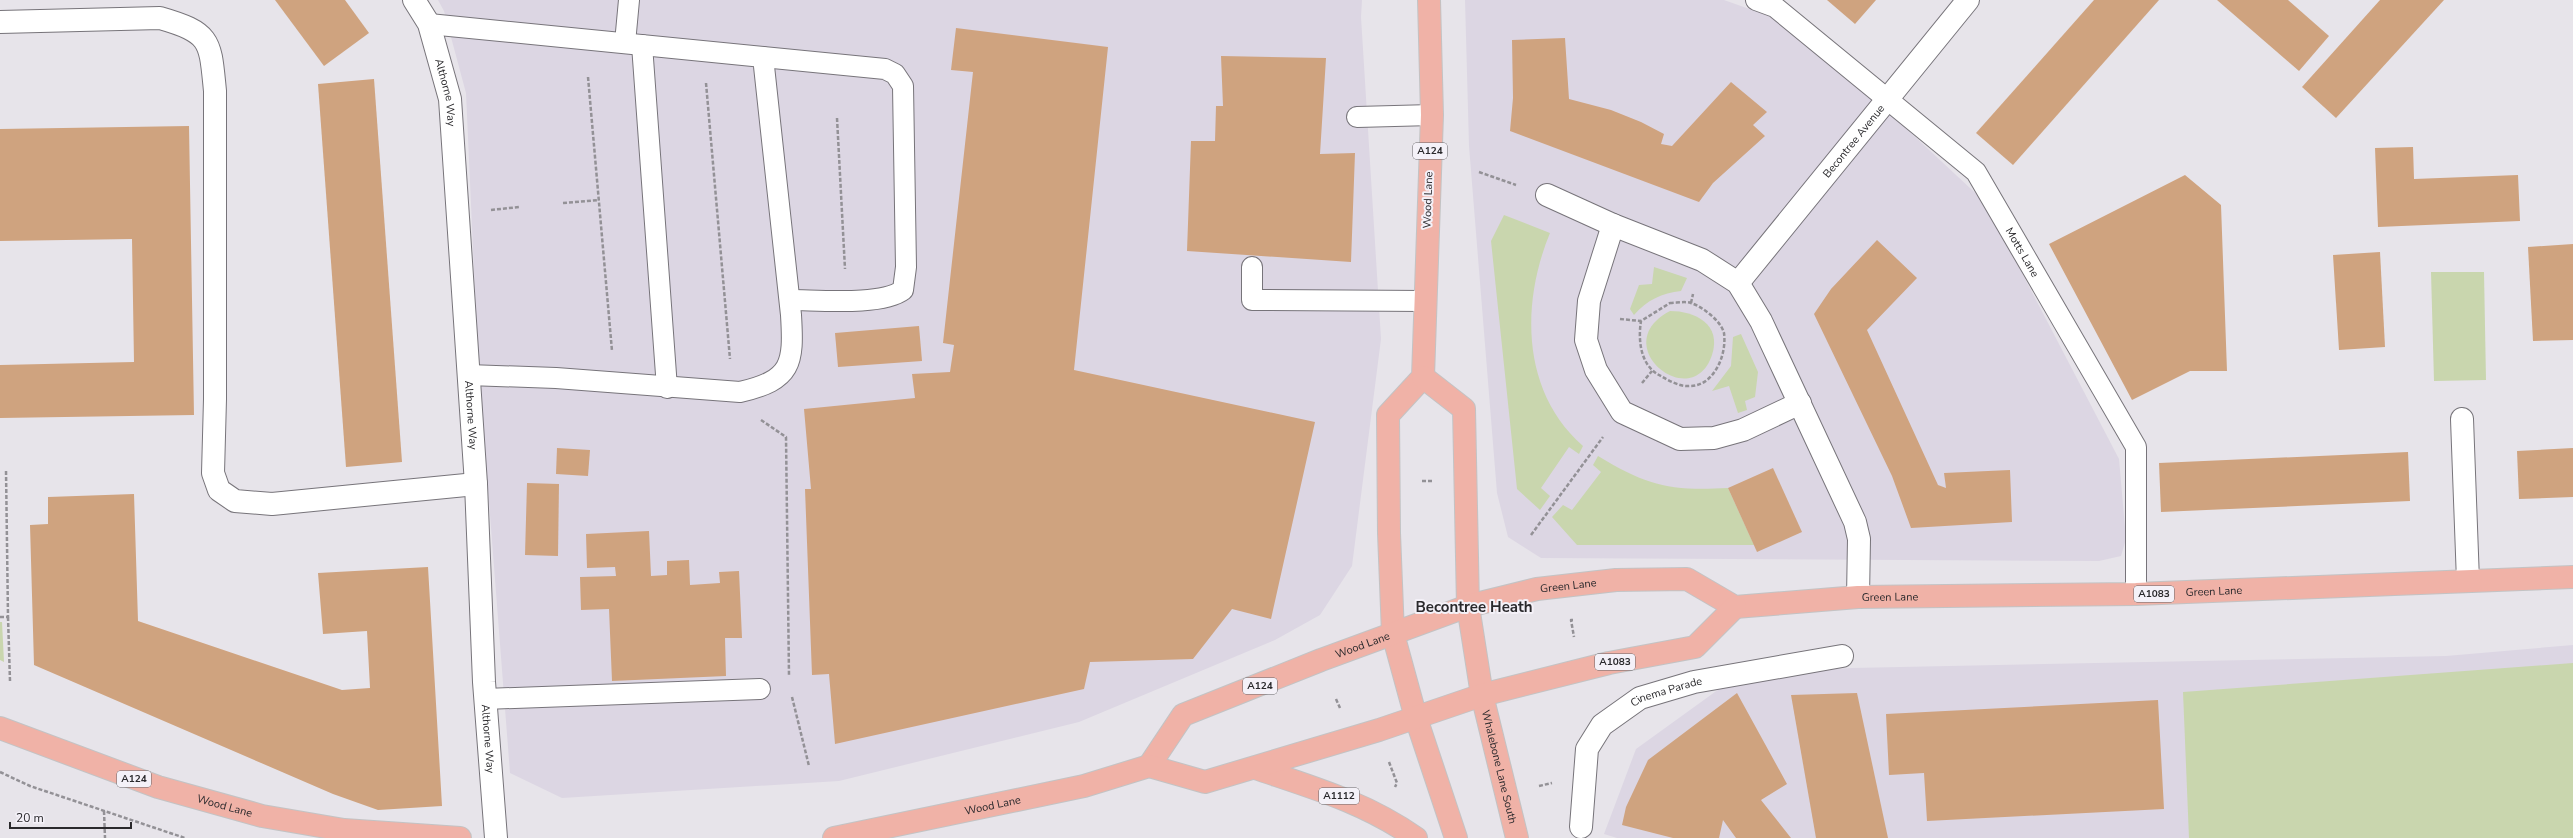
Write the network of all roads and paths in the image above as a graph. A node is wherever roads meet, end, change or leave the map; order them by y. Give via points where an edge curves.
1 (414, 0) edge
2 (629, 0) edge
3 (1429, 0) edge
4 (1756, 0) edge
5 (1968, 0) edge
6 (0, 22) edge
7 (429, 24) junction
8 (634, 44) junction
9 (763, 57) junction
10 (706, 75) dead end
11 (588, 77) dead end
12 (1886, 98) junction
13 (1432, 115) junction
14 (1357, 117) dead end
15 (837, 118) dead end
16 (1479, 172) dead end
17 (1547, 195) joint
18 (599, 200) junction
19 (563, 203) dead end
20 (518, 207) dead end
21 (488, 210) dead end
22 (1612, 225) junction
23 (1252, 267) dead end
24 (846, 275) dead end
25 (1738, 282) junction
26 (790, 300) junction
27 (1424, 302) junction
28 (612, 353) dead end
29 (730, 364) dead end
30 (1652, 371) junction
31 (468, 375) junction
32 (1423, 377) junction
33 (667, 388) junction
34 (1800, 403) junction
35 (1622, 412) junction
36 (760, 419) dead end
37 (2462, 420) dead end
38 (6, 470) dead end
39 (476, 484) junction
40 (1531, 535) dead end
41 (2573, 577) edge
42 (2468, 581) junction
43 (2136, 594) junction
44 (1858, 597) junction
45 (1468, 606) junction
46 (1735, 607) junction
47 (0, 617) edge
48 (8, 617) junction
49 (1578, 619) dead end
50 (1393, 634) junction
51 (1575, 644) dead end
52 (1842, 656) dead end
53 (10, 681) dead end
54 (789, 681) dead end
55 (760, 689) dead end
56 (1482, 695) junction
57 (791, 696) dead end
58 (485, 699) junction
59 (1416, 718) junction
60 (0, 728) edge
61 (1388, 759) dead end
62 (809, 766) dead end
63 (1149, 766) junction
64 (1254, 768) junction
65 (0, 772) edge
66 (1393, 794) dead end
67 (104, 810) junction
68 (1581, 827) dead end
69 (106, 838) edge
70 (185, 838) edge
71 (460, 838) edge
72 (496, 838) edge
73 (834, 838) edge
74 (1416, 838) edge
75 (1456, 838) edge
76 (1517, 838) edge

1 - 7 street, Althorne Way
2 - 8 lane
3 - 13 main road, Wood Lane / A124
4 - 12 lane, Motts Lane via 1775,7
5 - 12 street, Becontree Avenue
6 - 39 street via 160,18 182,25 201,36 211,48 215,91 213,473 219,490 235,501 272,504
7 - 8 lane
7 - 31 street, Althorne Way via 450,100
8 - 9 lane
8 - 33 lane
9 - 26 lane
9 - 26 lane via 885,69 895,74 903,86 906,267 903,290 895,296 876,300
10 - 29 path
11 - 18 path
12 - 25 street, Becontree Avenue
12 - 43 lane, Motts Lane via 1976,172 2136,447
13 - 14 lane
13 - 27 main road, Wood Lane / A124
15 - 24 path
16 - 17 path
17 - 22 street
18 - 19 path
18 - 28 path
20 - 21 path
22 - 25 street via 1702,260
22 - 35 street via 1589,301 1586,340 1596,370
23 - 27 lane via 1252,300
25 - 34 street via 1761,321
26 - 33 lane via 793,349 784,373 761,387 740,392
27 - 32 main road, Wood Lane / A124
30 - 30 path via 1641,350 1639,333 1642,321 1670,303 1691,303 1712,316 1724,333 1723,352 1716,370 1706,382 1690,386 1674,383
30 - 35 path
31 - 33 lane via 556,378
31 - 39 street, Althorne Way
32 - 45 main road via 1464,409
32 - 50 main road, Wood Lane via 1388,415
34 - 35 street via 1743,430 1714,438 1680,438
34 - 44 street via 1855,522 1859,539
35 - 40 path
36 - 54 path via 786,437
37 - 42 street
38 - 48 path
39 - 58 street, Althorne Way
41 - 42 main road, Green Lane / A1083
42 - 43 main road, Green Lane / A1083
43 - 44 main road, Green Lane / A1083
44 - 46 main road, Green Lane / A1083
45 - 46 main road, Green Lane via 1537,589 1616,580 1687,579
45 - 50 main road, Green Lane
45 - 56 main road, Whalebone Lane South
46 - 56 main road, A1083 via 1695,647 1609,663
47 - 48 path
48 - 53 path
49 - 51 path via 1571,620
50 - 59 main road
50 - 63 main road, Wood Lane / A124 via 1183,715
52 - 68 street, Cinema Parade via 1694,682 1640,698 1602,725 1587,749
55 - 58 lane
56 - 59 main road
56 - 76 main road, Whalebone Lane South
57 - 62 path
58 - 72 street, Althorne Way
59 - 64 main road
59 - 75 main road
60 - 71 main road, Wood Lane / A124 via 158,787 262,816 344,830
61 - 66 path via 1397,783
63 - 64 main road via 1205,782
63 - 73 main road, Wood Lane via 1084,786
64 - 74 main road, A1112 via 1344,797 1383,816
65 - 67 path via 30,786
67 - 69 path
67 - 70 path

